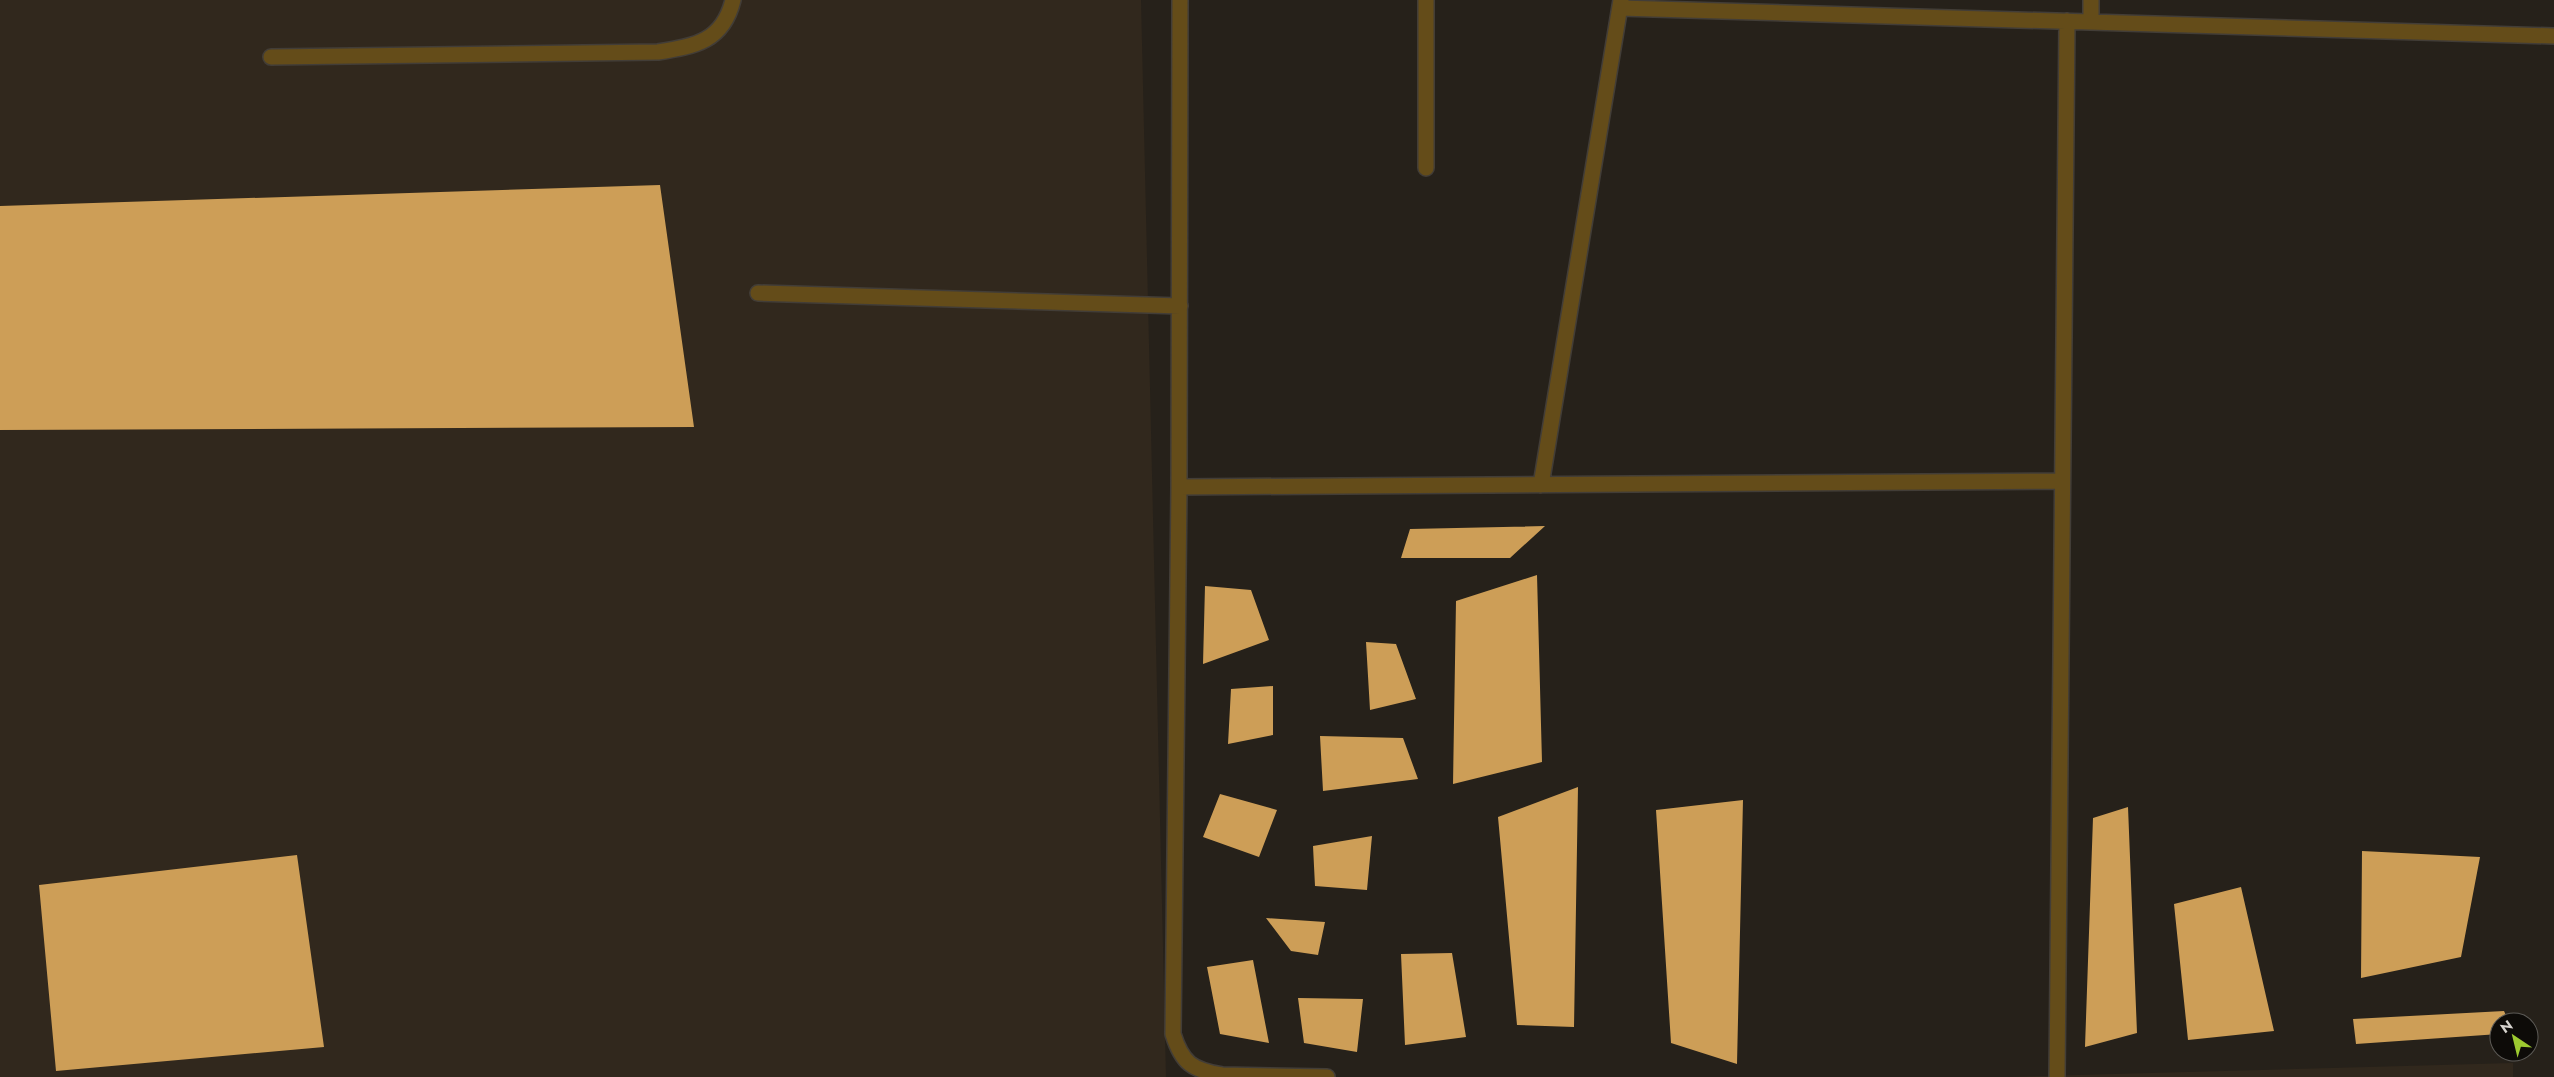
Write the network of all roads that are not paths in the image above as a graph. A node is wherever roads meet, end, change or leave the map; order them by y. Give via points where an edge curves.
1 (733, 0) edge
2 (1180, 0) edge
3 (1426, 0) edge
4 (2091, 0) edge
5 (1621, 4) edge
6 (2066, 21) junction
7 (2091, 22) junction
8 (2554, 36) edge
9 (271, 57) dead end
10 (1426, 168) dead end
11 (758, 293) dead end
12 (1180, 306) junction
13 (2062, 481) junction
14 (1541, 485) junction
15 (1180, 487) junction
16 (1186, 1070) edge
17 (1327, 1077) edge
18 (2057, 1077) edge

1 - 9 street via 729,16 716,33 690,47 658,52
2 - 12 street
3 - 10 street
4 - 7 street
5 - 6 street
5 - 14 street
6 - 7 street
6 - 13 street
7 - 8 street
11 - 12 street
12 - 15 street
13 - 14 street
13 - 18 street
14 - 15 street
15 - 16 street via 1173,1034
16 - 17 street via 1222,1075

